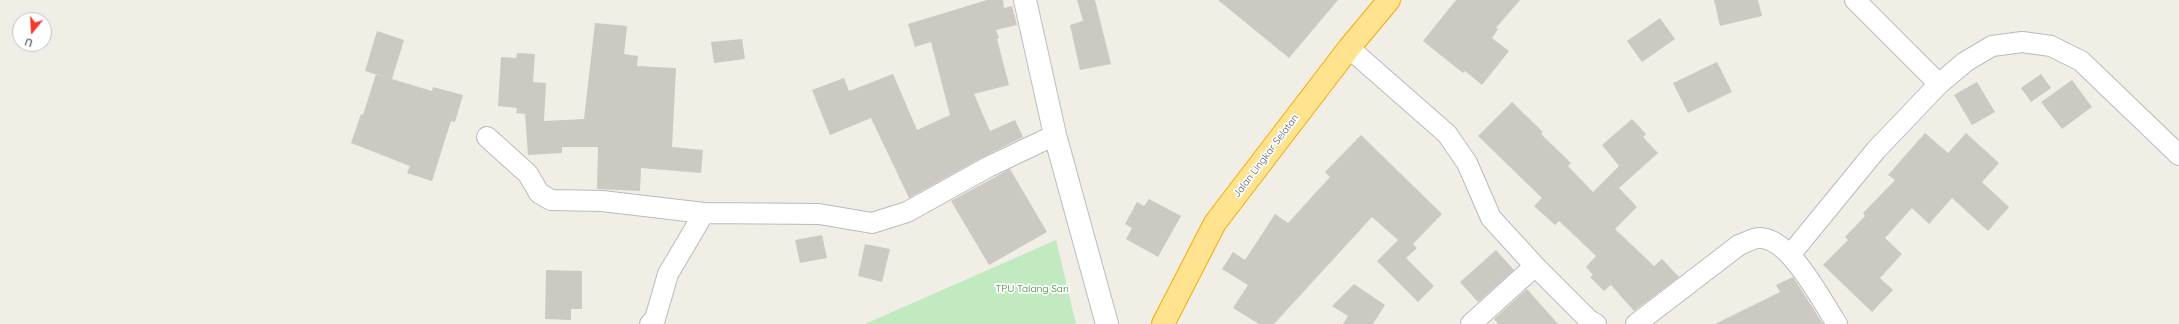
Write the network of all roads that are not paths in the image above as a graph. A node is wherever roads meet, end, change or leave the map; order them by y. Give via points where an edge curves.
1 (1025, 0) edge
2 (1389, 0) edge
3 (1855, 0) edge
4 (1349, 48) junction
5 (1939, 84) junction
6 (1055, 135) junction
7 (487, 137) dead end
8 (2179, 155) edge
9 (704, 213) junction
10 (1790, 255) junction
11 (1535, 266) junction
12 (650, 324) edge
13 (1107, 324) edge
14 (1163, 324) edge
15 (1471, 324) edge
16 (1596, 324) edge
17 (1636, 324) edge
18 (1837, 324) edge

1 - 6 street
2 - 4 highway, Jalan Lingkar Selatan
3 - 5 street
4 - 11 street via 1447,134 1467,163 1491,218
4 - 14 highway, Jalan Lingkar Selatan via 1215,223
5 - 8 street via 1965,62 1992,46 2022,42 2051,46 2081,61
5 - 10 street via 1876,150
6 - 9 street via 988,167 907,212 872,223 818,214
6 - 13 street
7 - 9 street via 528,174 539,192 551,200 602,201
9 - 12 street via 668,274 655,319
10 - 17 street via 1774,242 1759,238 1739,244
10 - 18 street via 1803,270
11 - 15 street
11 - 16 street

